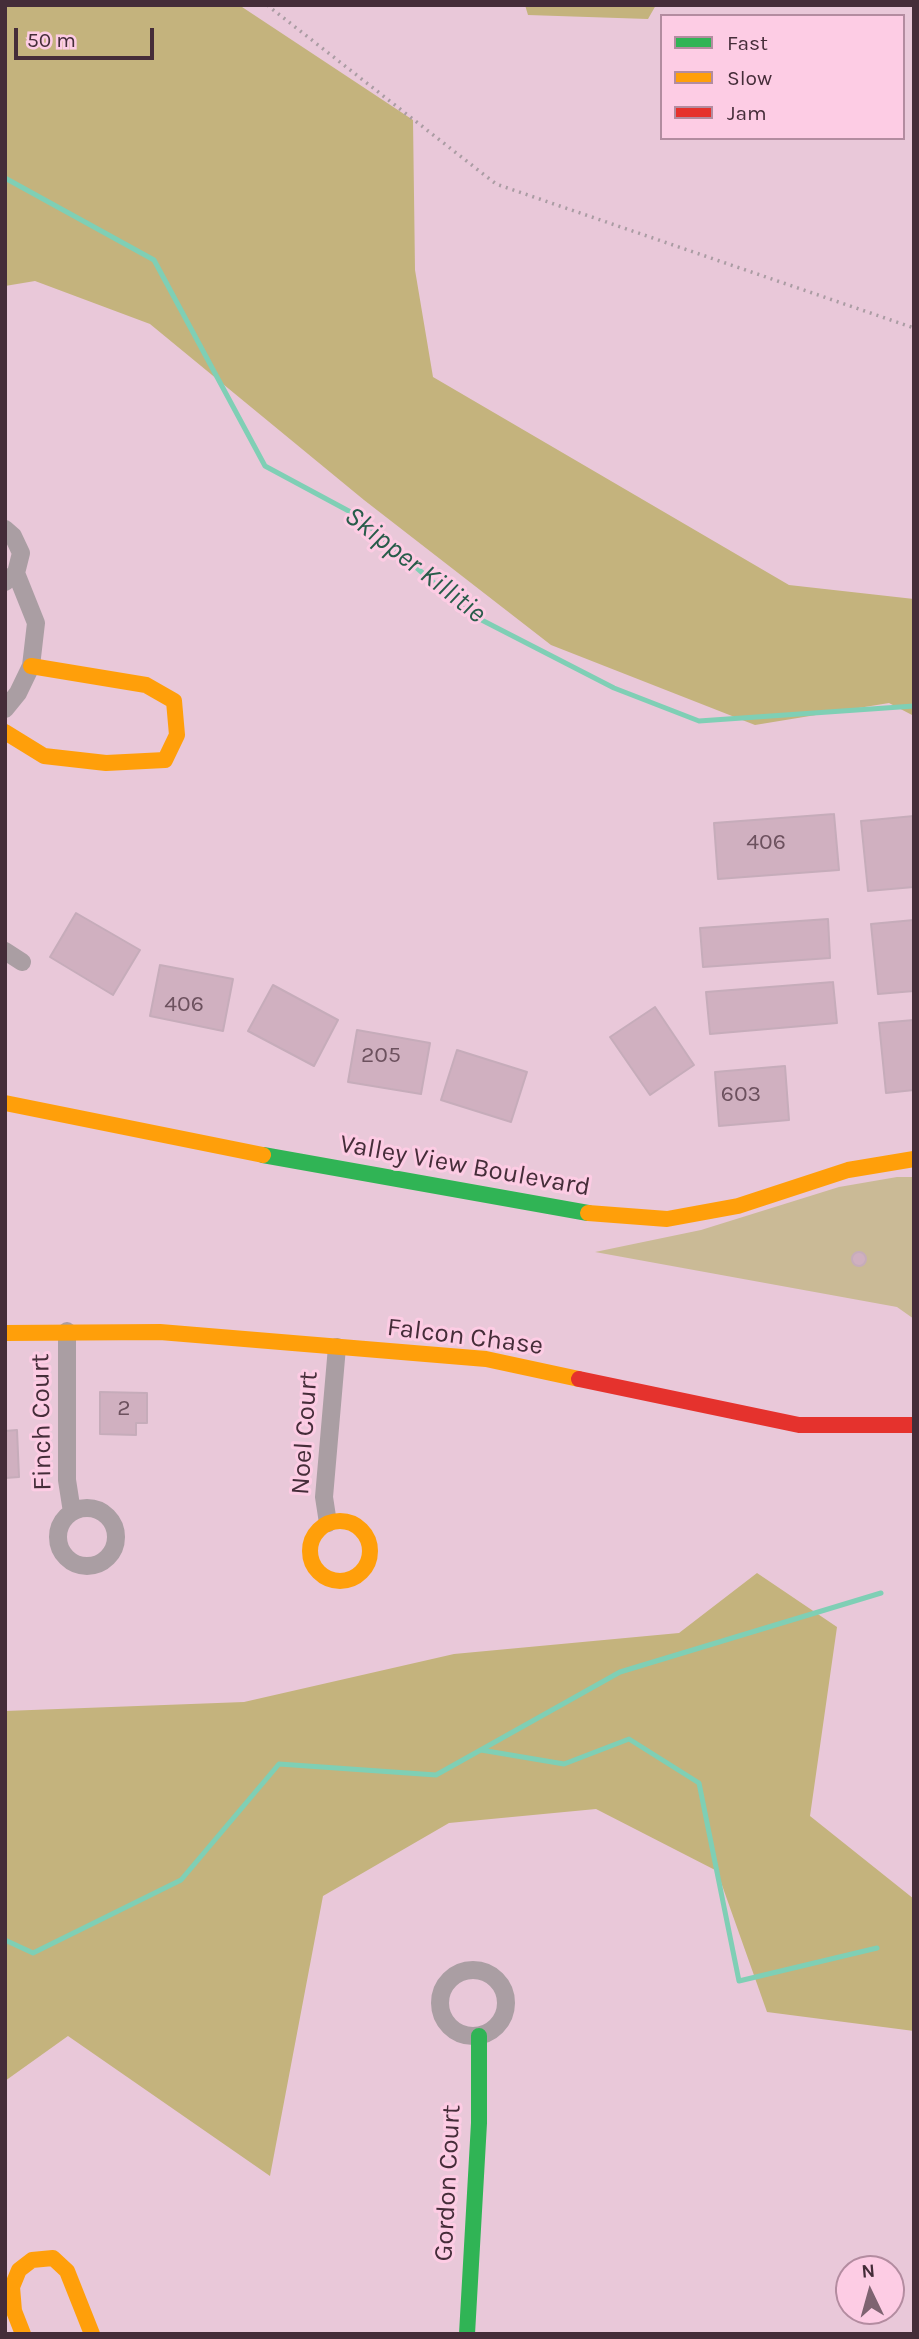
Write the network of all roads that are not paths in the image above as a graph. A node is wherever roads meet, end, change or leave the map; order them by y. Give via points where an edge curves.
1 (5, 529) edge
2 (10, 578) edge
3 (31, 666) junction
4 (5, 709) edge
5 (5, 732) edge
6 (5, 951) edge
7 (22, 962) dead end
8 (5, 1103) edge
9 (914, 1159) edge
10 (67, 1331) junction
11 (5, 1333) edge
12 (337, 1346) junction
13 (914, 1424) edge
14 (72, 1512) dead end
15 (328, 1523) dead end
16 (479, 2036) dead end
17 (23, 2334) edge
18 (92, 2334) edge
19 (467, 2334) edge

1 - 2 street via 21,553
2 - 3 street via 36,623
3 - 4 street
3 - 5 street via 146,685 174,701 177,734 165,760 106,763 44,756
6 - 7 street
8 - 9 street, Valley View Boulevard via 571,1212 667,1219 738,1206 848,1170
10 - 11 street, Falcon Chase
10 - 12 street, Falcon Chase via 160,1332
10 - 14 street, Finch Court via 67,1480
12 - 13 street, Falcon Chase via 486,1359 799,1424
12 - 15 street, Noel Court via 324,1497
16 - 19 street, Gordon Court via 479,2123
17 - 18 street via 14,2311 12,2287 19,2270 32,2260 53,2258 67,2271

